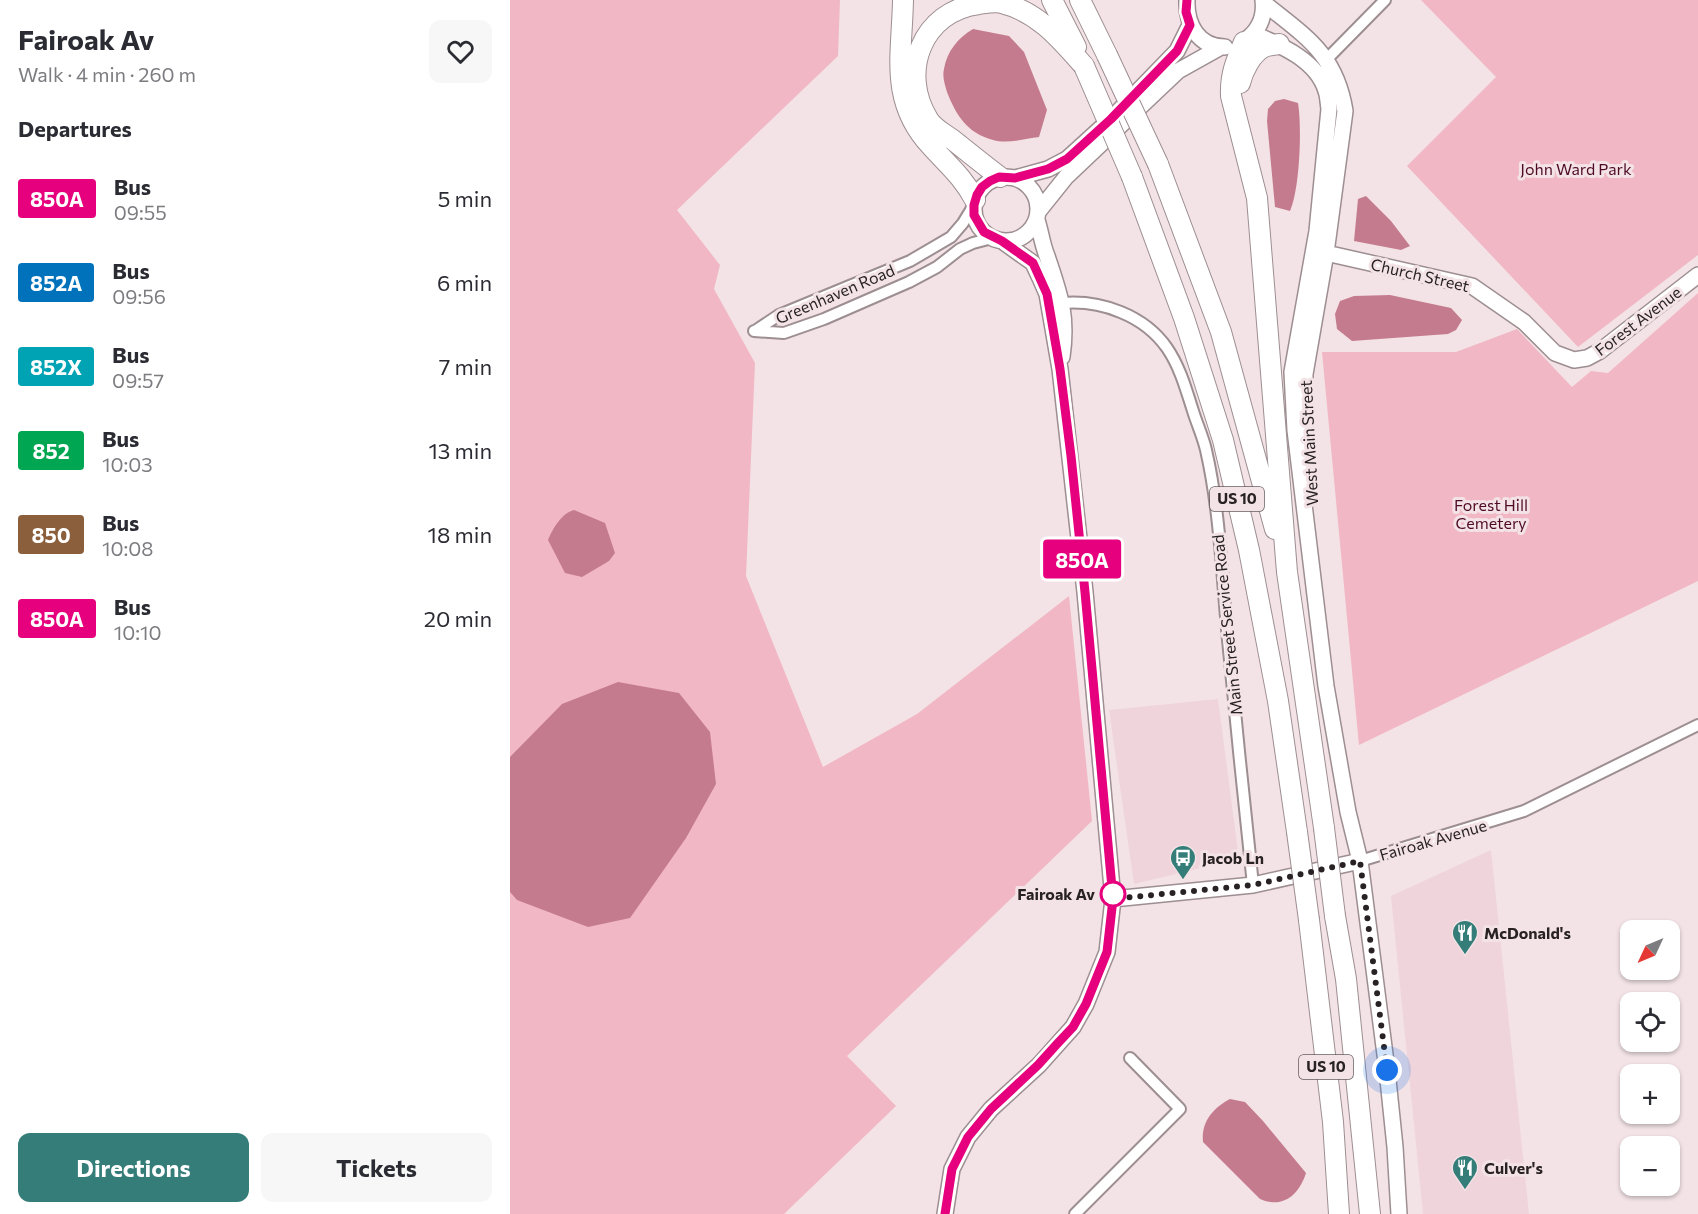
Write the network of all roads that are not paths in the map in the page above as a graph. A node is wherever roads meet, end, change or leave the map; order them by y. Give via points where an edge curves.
1 (903, 0) edge
2 (1052, 0) edge
3 (1080, 0) edge
4 (1187, 0) edge
5 (1385, 0) edge
6 (1264, 2) edge
7 (1190, 25) junction
8 (1249, 38) junction
9 (1279, 44) junction
10 (1221, 47) junction
11 (1326, 60) junction
12 (1084, 66) junction
13 (1236, 115) junction
14 (1007, 178) junction
15 (975, 201) junction
16 (1037, 216) junction
17 (997, 239) junction
18 (1320, 252) junction
19 (1698, 275) edge
20 (1063, 303) junction
21 (1574, 360) joint
22 (1060, 369) junction
23 (1287, 572) junction
24 (1698, 725) edge
25 (1360, 861) junction
26 (1253, 885) junction
27 (1113, 899) junction
28 (1130, 1058) dead end
29 (945, 1214) edge
30 (1075, 1214) edge
31 (1339, 1214) edge
32 (1370, 1214) edge
33 (1399, 1214) edge

1 - 15 highway via 899,68 906,108 920,133 966,183
2 - 12 highway, US 10
3 - 23 highway, US 10, bridge via 1158,164 1221,332
4 - 7 street
5 - 11 street
6 - 8 street via 1261,24
6 - 11 street, West Main Street via 1317,46
7 - 10 street via 1209,44
7 - 14 street, Greenhaven Road via 1177,51 1067,159 1048,169
8 - 9 street, West Main Street
8 - 10 street
8 - 13 highway via 1234,64 1230,81
9 - 13 highway via 1264,47 1247,66 1240,80
9 - 18 street, West Main Street via 1301,58 1327,91 1328,121 1317,231
10 - 16 street, Greenhaven Road via 1178,71 1066,177
11 - 18 street, West Main Street via 1345,111
12 - 14 highway via 1053,32 1026,11 999,2 954,10 936,22 922,42 917,84 929,122
12 - 31 highway, US 10, bridge via 1132,177 1184,318 1223,440 1249,549 1278,701 1309,920 1333,1122
13 - 23 highway via 1257,198
14 - 15 street, Greenhaven Road via 990,181
14 - 16 street via 1028,185 1037,202
15 - 17 street via 978,224
15 - 17 street, Greenhaven Road via 951,237 910,261 779,315 754,331 784,333 824,319 909,282 966,246
16 - 17 street, Greenhaven Road via 1025,235
16 - 20 street
17 - 22 street via 1033,263 1041,278
18 - 21 street, Church Street via 1472,286 1524,322 1555,353
18 - 25 street, West Main Street via 1292,372 1295,430 1326,686
19 - 21 street, Forest Avenue via 1600,351
20 - 22 street
20 - 26 street, Main Street Service Road via 1101,305 1135,318 1155,333 1182,377 1198,426 1212,481
22 - 27 street
23 - 32 highway, US 10, bridge via 1346,979
24 - 25 street, Fairoak Avenue via 1524,811
25 - 26 street, Fairoak Avenue
25 - 33 street, West Main Street via 1387,1070
26 - 27 street, Fairoak Avenue
27 - 29 street via 1107,952 1086,1004 1073,1027 968,1137 952,1169
28 - 30 street via 1180,1109

